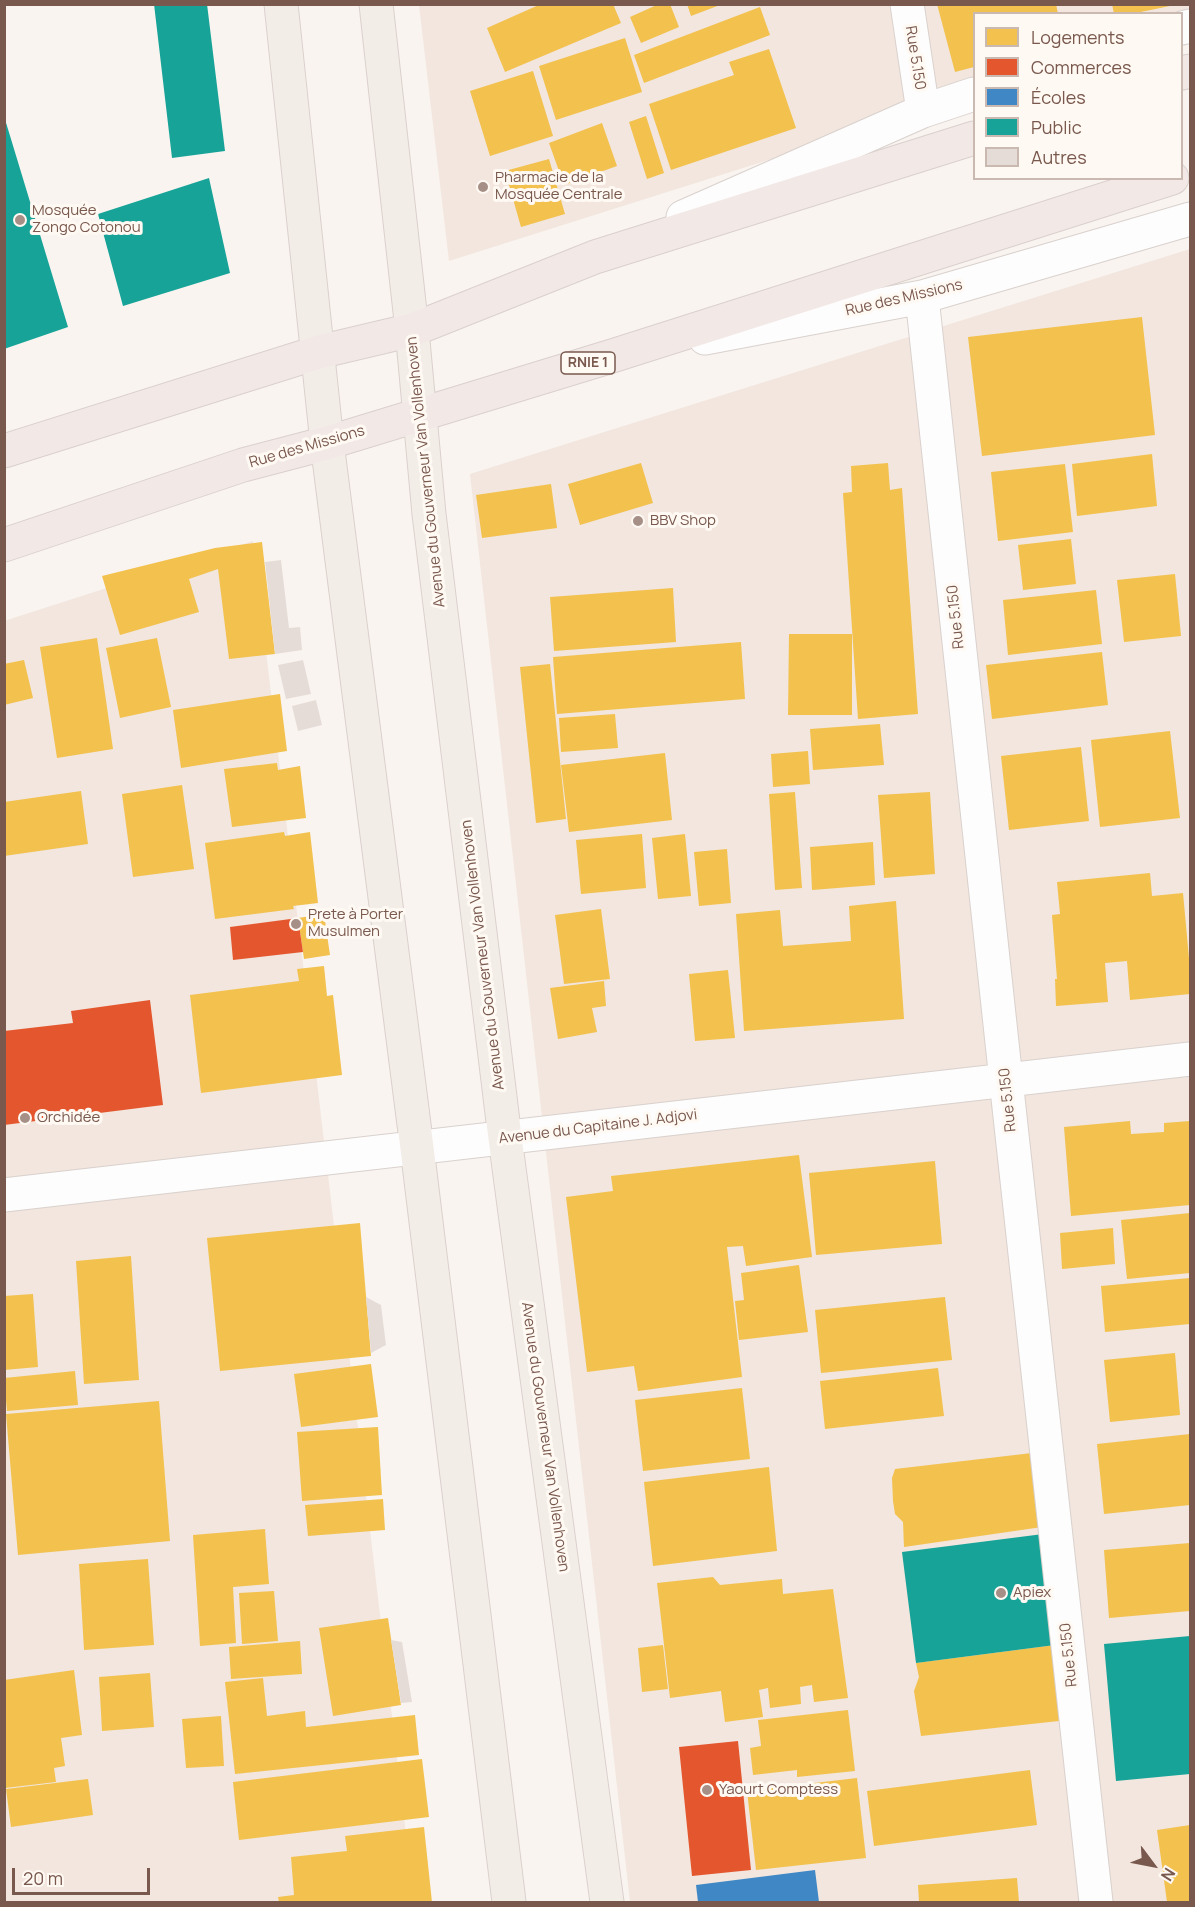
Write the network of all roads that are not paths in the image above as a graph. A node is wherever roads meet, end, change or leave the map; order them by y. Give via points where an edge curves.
1 (281, 4) edge
2 (376, 4) edge
3 (907, 4) edge
4 (973, 95) edge
5 (923, 111) junction
6 (973, 139) edge
7 (1166, 180) edge
8 (1191, 219) edge
9 (595, 256) junction
10 (922, 297) junction
11 (412, 330) junction
12 (319, 352) junction
13 (612, 356) junction
14 (418, 414) junction
15 (327, 443) junction
16 (4, 451) edge
17 (4, 546) edge
18 (1191, 1059) edge
19 (1006, 1080) junction
20 (505, 1138) junction
21 (417, 1148) junction
22 (4, 1195) edge
23 (509, 1902) edge
24 (607, 1902) edge
25 (1096, 1902) edge

1 - 12 main road
2 - 11 main road, Avenue du Gouverneur Van Vollenhoven
3 - 5 street, Rue 5.150
4 - 5 street
5 - 9 street
6 - 9 highway
7 - 13 highway, Rue des Missions / RNIE 1
8 - 10 street, Rue des Missions
9 - 11 highway
10 - 13 street, Rue des Missions
10 - 19 street, Rue 5.150
11 - 12 highway
11 - 14 main road, Avenue du Gouverneur Van Vollenhoven
12 - 15 main road
12 - 16 highway
13 - 14 highway, Rue des Missions / RNIE 1
14 - 15 highway, Rue des Missions / RNIE 1
14 - 20 main road, Avenue du Gouverneur Van Vollenhoven
15 - 17 highway, Rue des Missions / RNIE 1 via 243,465
15 - 21 main road
18 - 19 street, Avenue du Capitaine J. Adjovi
19 - 20 street, Avenue du Capitaine J. Adjovi
19 - 25 street, Rue 5.150
20 - 21 street, Avenue du Capitaine J. Adjovi
20 - 24 main road, Avenue du Gouverneur Van Vollenhoven
21 - 22 street, Avenue du Capitaine J. Adjovi
21 - 23 main road

